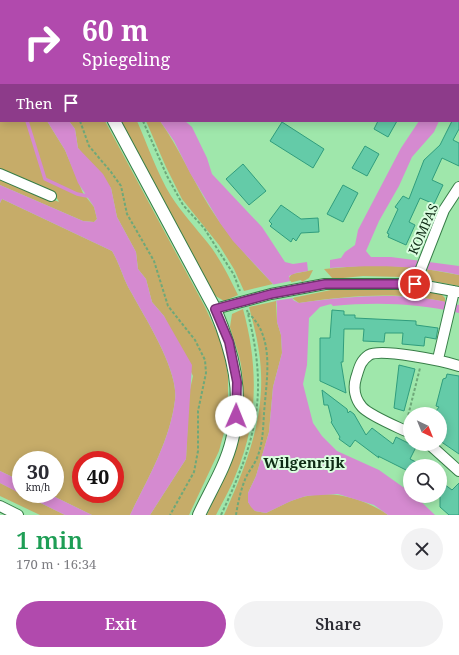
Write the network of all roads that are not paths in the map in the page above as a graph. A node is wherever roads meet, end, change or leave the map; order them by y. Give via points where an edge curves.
1 (115, 122) edge
2 (0, 174) edge
3 (459, 187) edge
4 (51, 196) dead end
5 (415, 284) junction
6 (456, 291) edge
7 (215, 309) junction
8 (438, 359) junction
9 (459, 366) edge
10 (403, 430) edge
11 (437, 451) edge
12 (459, 471) edge
13 (0, 506) edge
14 (18, 515) edge
15 (199, 515) edge

1 - 7 street
2 - 4 street
3 - 5 street, KOMPAS via 444,210
5 - 6 street
5 - 7 street via 325,284 271,294
6 - 8 street via 451,302
7 - 15 street via 229,342 237,382 236,416 232,440
8 - 9 street
8 - 10 street via 381,353 370,354 361,361 355,383 355,395 362,407
11 - 12 street
13 - 14 street

